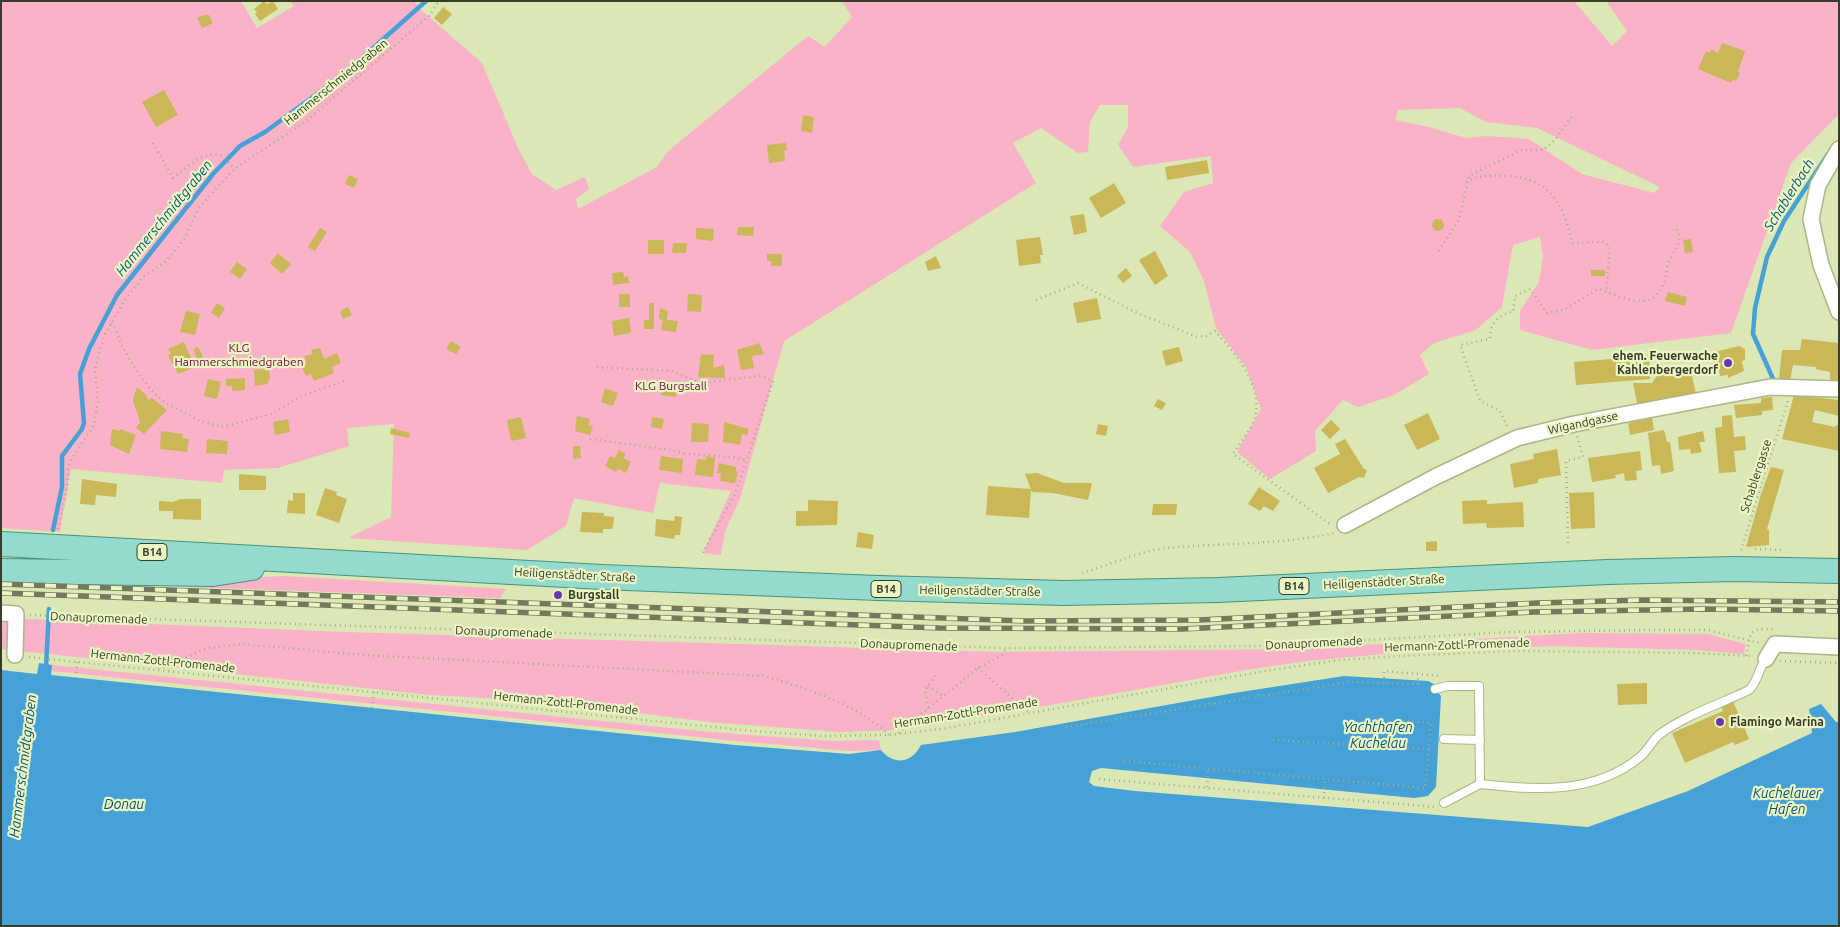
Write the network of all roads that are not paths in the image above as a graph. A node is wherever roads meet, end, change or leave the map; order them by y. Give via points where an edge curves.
1 (1839, 149) edge
2 (1839, 312) edge
3 (1839, 389) edge
4 (1338, 525) road end
5 (1, 544) edge
6 (304, 561) junction
7 (1, 571) edge
8 (1839, 571) edge
9 (1, 614) edge
10 (1839, 647) edge
11 (15, 655) dead end
12 (1766, 659) joint
13 (1435, 689) dead end
14 (1444, 740) dead end
15 (1480, 740) junction
16 (1480, 784) junction
17 (1444, 804) road end

1 - 2 street via 1818,186 1811,219 1821,265
3 - 4 street, Wigandgasse via 1778,387 1584,422 1517,438
5 - 6 main road, Heiligenstädter Straße / B14
6 - 7 main road via 213,574
6 - 8 main road, Heiligenstädter Straße / B14 via 684,580 1064,593 1218,590 1608,572
9 - 11 street via 16,614
10 - 12 street via 1775,644
12 - 16 lane via 1755,685 1749,690 1670,728 1658,736 1642,756 1613,776 1544,790
13 - 15 lane via 1479,686
14 - 15 lane
15 - 16 lane
16 - 17 lane

